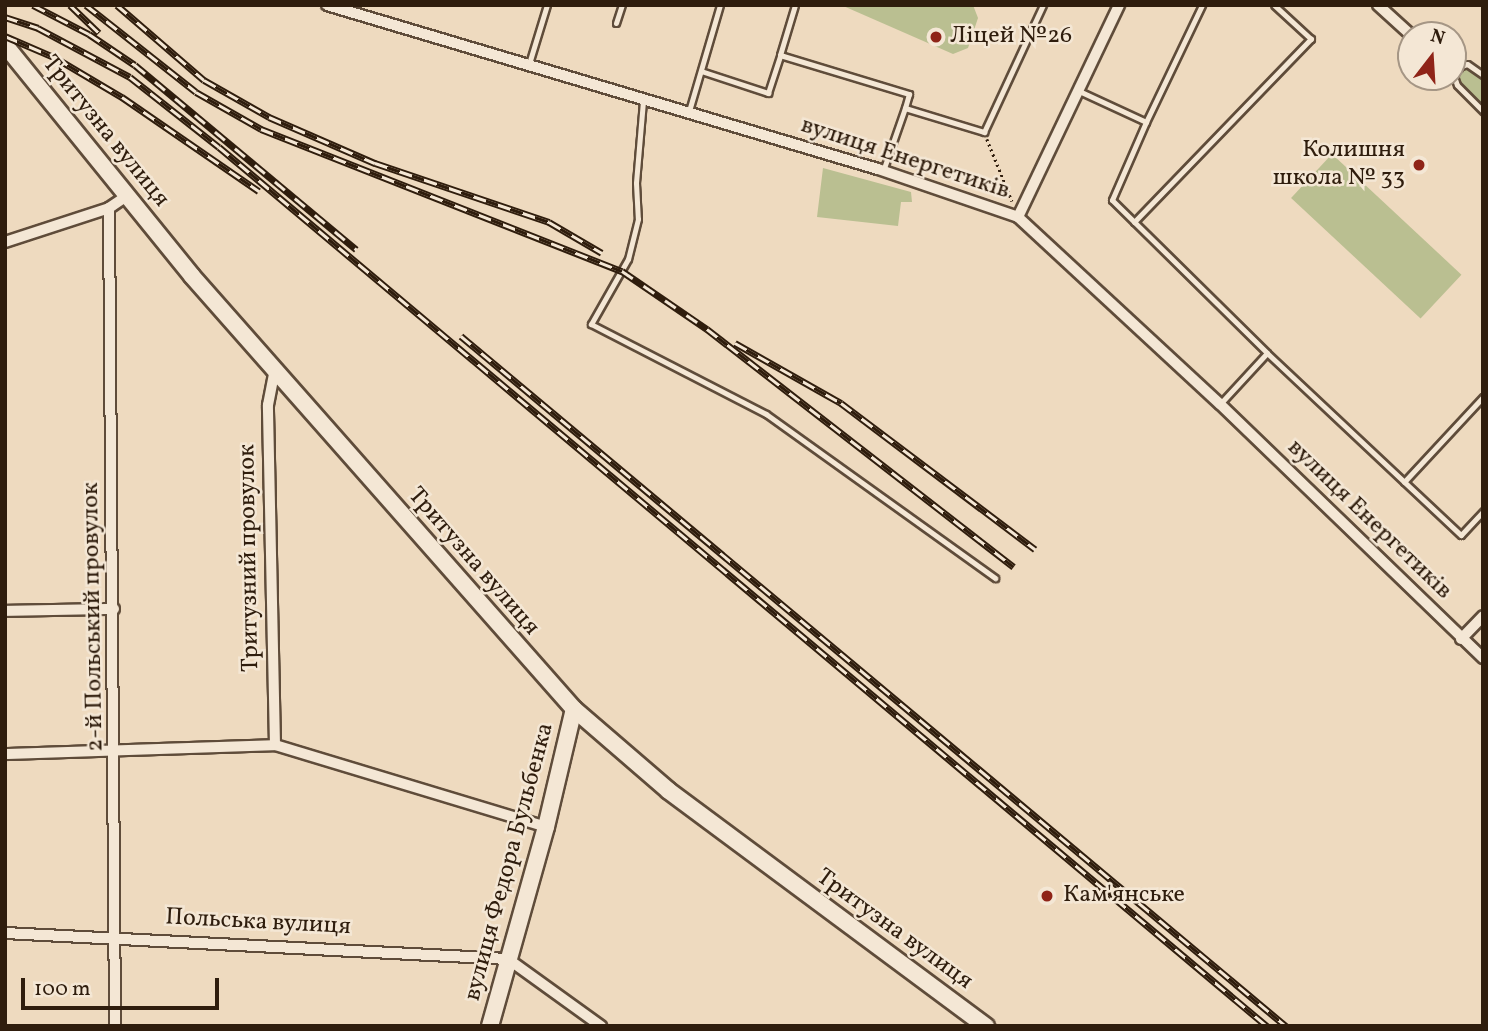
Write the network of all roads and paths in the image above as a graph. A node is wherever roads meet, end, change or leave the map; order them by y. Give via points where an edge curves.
1 (327, 5) edge
2 (547, 5) edge
3 (622, 5) edge
4 (720, 5) edge
5 (795, 5) edge
6 (1043, 5) edge
7 (1119, 5) edge
8 (1202, 5) edge
9 (1274, 5) edge
10 (1378, 5) edge
11 (351, 9) edge
12 (1397, 22) edge
13 (616, 23) dead end
14 (5, 44) edge
15 (780, 55) junction
16 (1467, 66) edge
17 (528, 67) junction
18 (701, 71) junction
19 (1483, 75) edge
20 (1079, 91) junction
21 (1464, 91) edge
22 (643, 101) junction
23 (905, 108) junction
24 (1483, 111) edge
25 (688, 114) junction
26 (1146, 122) junction
27 (984, 132) junction
28 (883, 171) junction
29 (127, 196) junction
30 (109, 208) junction
31 (1018, 217) junction
32 (1134, 222) junction
33 (5, 242) edge
34 (1267, 353) junction
35 (275, 370) junction
36 (1483, 397) edge
37 (1220, 404) junction
38 (1404, 482) junction
39 (1483, 511) edge
40 (995, 578) dead end
41 (114, 609) junction
42 (5, 611) edge
43 (1483, 617) edge
44 (1461, 639) junction
45 (1483, 659) edge
46 (574, 709) junction
47 (275, 745) junction
48 (116, 752) junction
49 (5, 754) edge
50 (546, 827) junction
51 (5, 933) edge
52 (118, 936) junction
53 (508, 959) junction
54 (115, 1026) edge
55 (490, 1026) edge
56 (601, 1026) edge
57 (986, 1026) edge

1 - 11 street, вулиця Енергетиків
2 - 17 lane
3 - 13 lane
4 - 18 lane
5 - 15 lane
6 - 27 lane
7 - 20 street
8 - 26 lane
9 - 32 lane via 1311,39
10 - 12 street
11 - 17 street, вулиця Енергетиків
14 - 29 street, Тритузна вулиця
15 - 18 lane via 768,93
15 - 23 lane via 909,94
16 - 19 lane
17 - 22 street, вулиця Енергетиків
18 - 25 lane
20 - 26 lane
20 - 31 street
21 - 24 lane
22 - 25 street, вулиця Енергетиків
22 - 40 lane via 635,232 628,259 591,324 766,414
23 - 27 lane
23 - 28 lane
25 - 28 street, вулиця Енергетиків
26 - 32 lane via 1112,200
27 - 31 path
28 - 31 street, вулиця Енергетиків
29 - 30 street
29 - 35 street, Тритузна вулиця
30 - 33 street
30 - 41 street, 2-й Польський провулок
31 - 37 street, вулиця Енергетиків
32 - 34 lane
34 - 37 lane
34 - 38 lane
35 - 46 street, Тритузна вулиця
35 - 47 street, Тритузний провулок via 268,405
36 - 38 lane
37 - 44 street, вулиця Енергетиків
38 - 39 lane via 1461,535
41 - 42 street
41 - 48 street, 2-й Польський провулок
43 - 44 street
44 - 45 street, вулиця Енергетиків
46 - 50 street, вулиця Федора Бульбенка
46 - 57 street, Тритузна вулиця via 668,792
47 - 48 street
47 - 50 street
48 - 49 street
48 - 52 street, 2-й Польський провулок
50 - 53 street, вулиця Федора Бульбенка
51 - 52 street, Польська вулиця
52 - 53 street, Польська вулиця
52 - 54 street, 2-й Польський провулок
53 - 55 street, вулиця Федора Бульбенка
53 - 56 street

